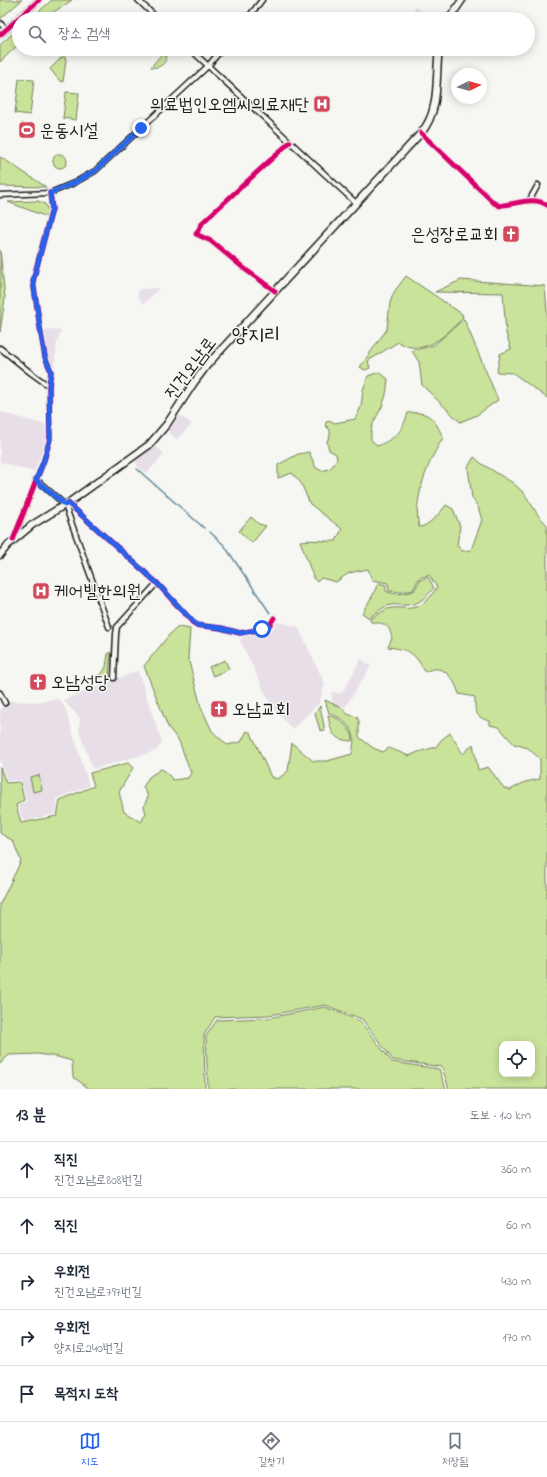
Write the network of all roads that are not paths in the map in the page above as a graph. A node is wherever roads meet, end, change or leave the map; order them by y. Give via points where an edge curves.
1 (39, 0) edge
2 (138, 0) edge
3 (262, 0) edge
4 (462, 0) edge
5 (25, 12) edge
6 (151, 12) edge
7 (253, 12) edge
8 (454, 12) edge
9 (0, 23) edge
10 (12, 24) edge
11 (6, 29) junction
12 (0, 35) edge
13 (197, 56) edge
14 (216, 56) edge
15 (438, 56) edge
16 (208, 66) junction
17 (421, 133) junction
18 (290, 142) junction
19 (538, 185) dead end
20 (50, 193) junction
21 (0, 195) edge
22 (529, 201) junction
23 (356, 203) junction
24 (547, 205) edge
25 (275, 291) junction
26 (0, 348) edge
27 (49, 386) junction
28 (36, 480) junction
29 (67, 504) junction
30 (13, 540) junction
31 (0, 555) edge
32 (157, 583) junction
33 (274, 618) dead end
34 (109, 627) dead end
35 (114, 678) dead end
36 (0, 693) edge
37 (5, 703) dead end

1 - 5 street
2 - 6 street
3 - 7 street
4 - 8 main road
9 - 11 street
10 - 11 street
11 - 12 street
13 - 16 street
14 - 16 street
15 - 17 main road, 진건오남로 via 433,112
16 - 18 street
16 - 20 street via 95,171
17 - 22 street via 494,203 500,206
17 - 23 main road, 진건오남로
18 - 23 street
18 - 25 street via 203,222 196,234 210,241
19 - 22 street
20 - 21 street
20 - 27 street via 52,209 33,281 45,357 51,371
22 - 24 street
23 - 25 main road, 진건오남로
25 - 29 main road, 진건오남로 via 208,364 153,441
26 - 27 street
27 - 28 street via 50,439
28 - 29 street
28 - 30 street
29 - 30 main road, 진건오남로
29 - 32 street
29 - 34 street
30 - 31 main road, 진건오남로
32 - 33 street via 196,625 240,633 270,626
32 - 35 street via 117,627
36 - 37 street

